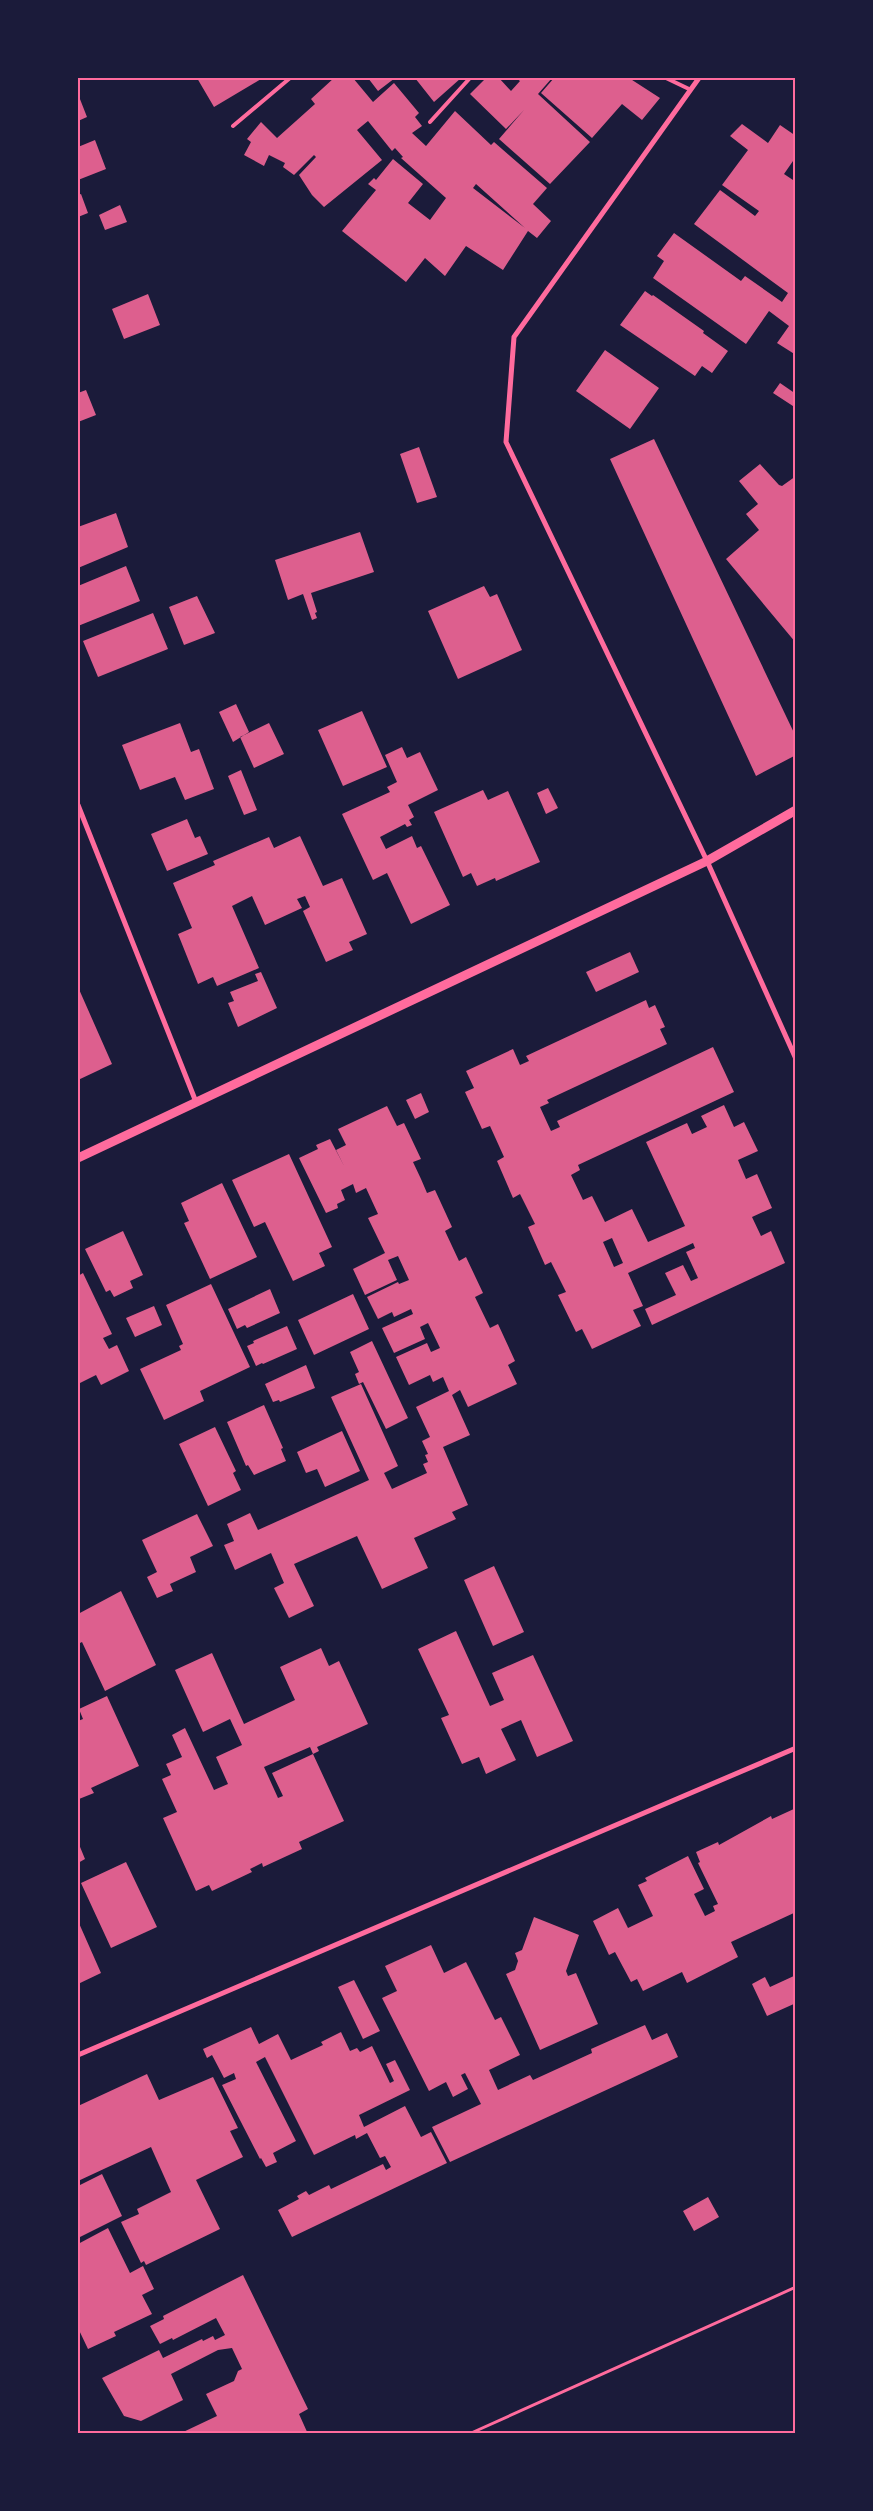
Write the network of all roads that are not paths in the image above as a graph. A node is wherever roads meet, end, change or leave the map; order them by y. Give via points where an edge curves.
1 (290, 78) edge
2 (470, 78) edge
3 (666, 78) edge
4 (699, 78) edge
5 (689, 89) junction
6 (430, 122) dead end
7 (233, 126) dead end
8 (78, 805) edge
9 (796, 810) edge
10 (707, 861) junction
11 (796, 1059) edge
12 (196, 1102) junction
13 (78, 1158) edge
14 (796, 1748) edge
15 (78, 2056) edge

1 - 7 lane
2 - 6 lane
3 - 5 lane
4 - 5 street
5 - 10 street via 514,337 506,442
8 - 12 street
9 - 10 street
10 - 11 street
10 - 12 street
12 - 13 street
14 - 15 street

